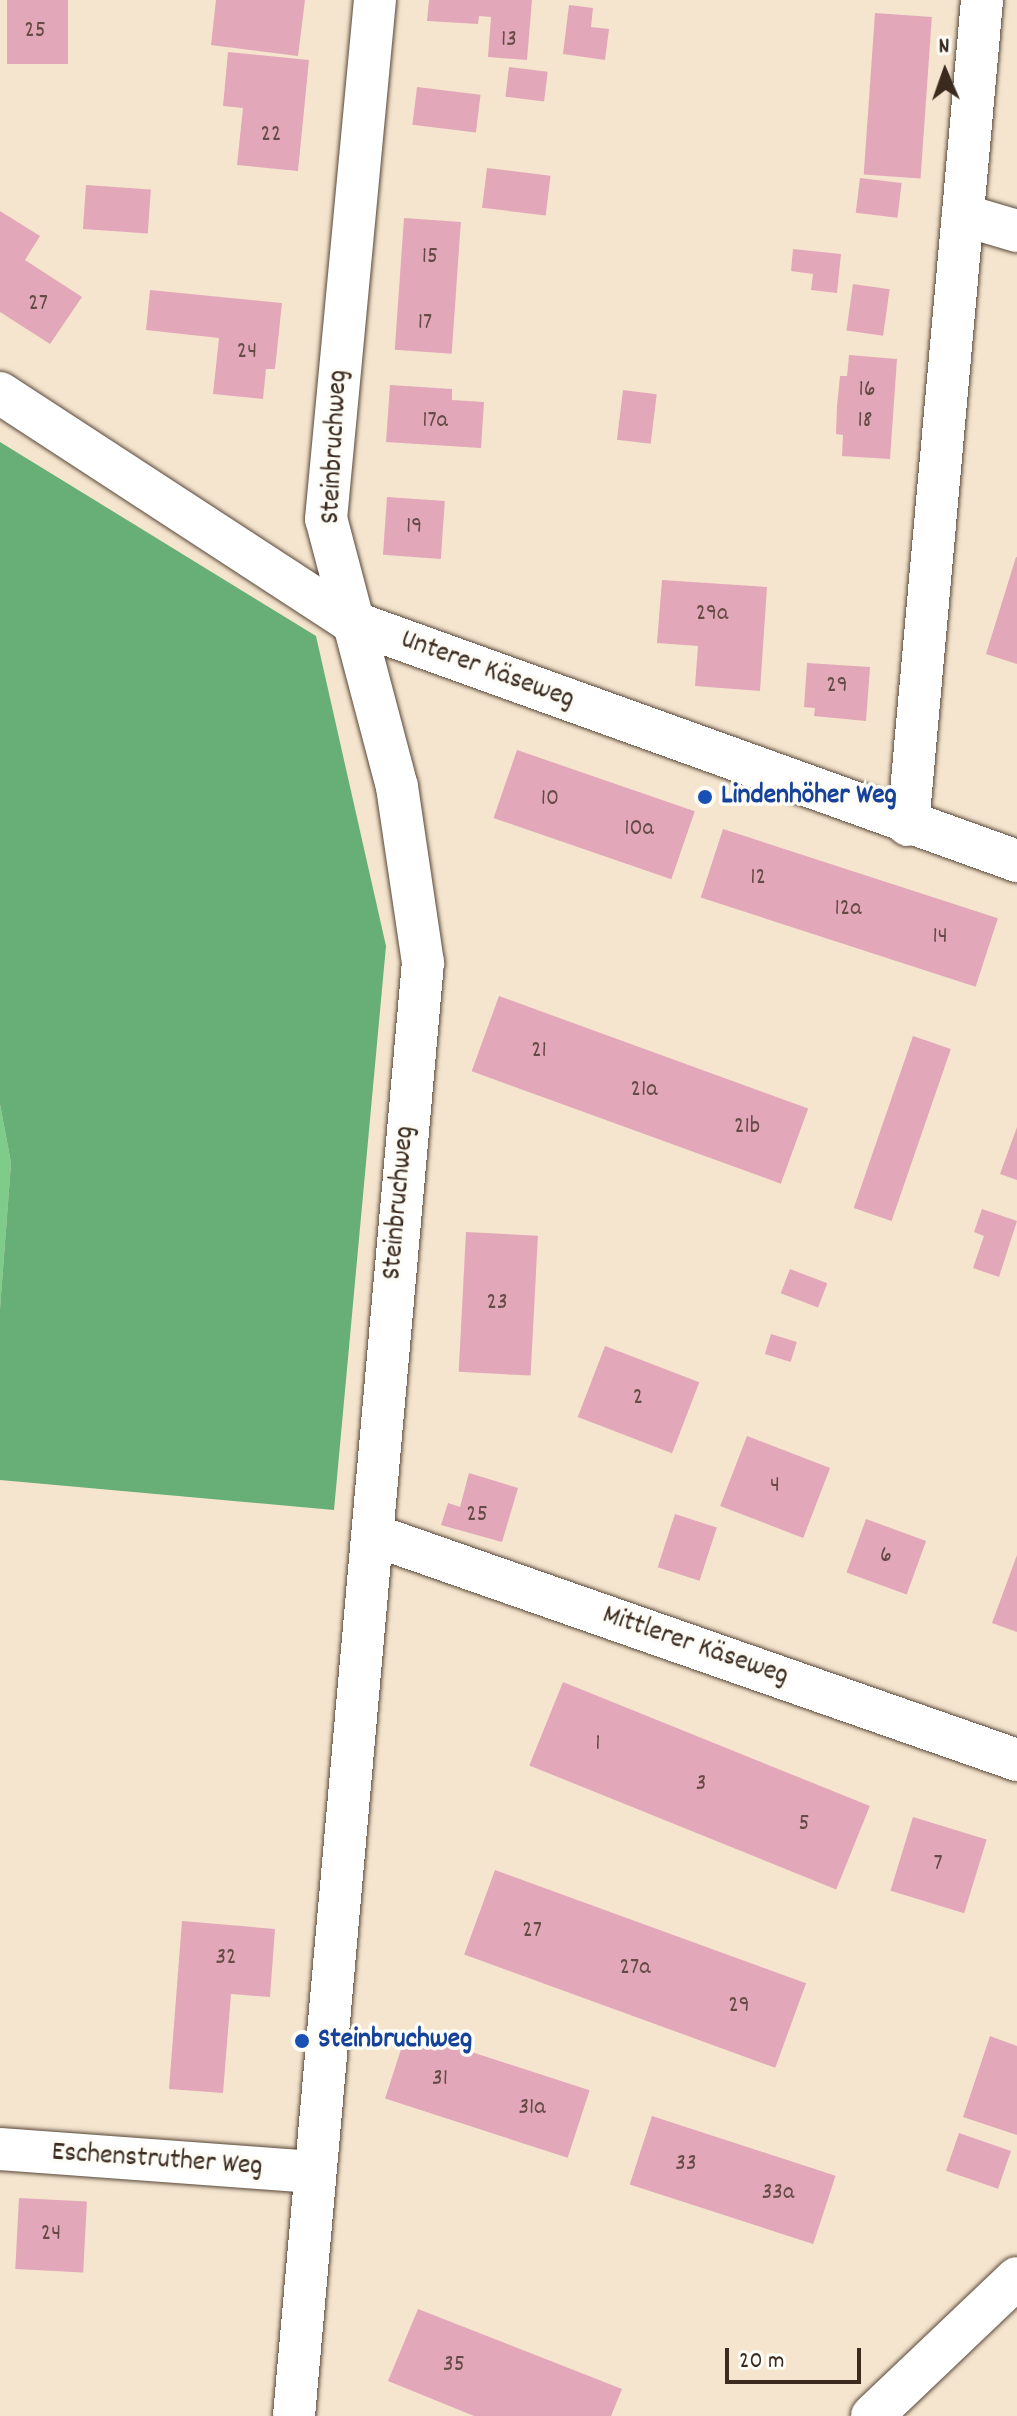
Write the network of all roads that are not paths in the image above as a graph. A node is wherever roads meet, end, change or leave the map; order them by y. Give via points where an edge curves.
1 (375, 0) edge
2 (982, 0) edge
3 (963, 215) junction
4 (1017, 231) edge
5 (0, 393) edge
6 (350, 621) junction
7 (908, 825) junction
8 (1017, 861) edge
9 (373, 1535) junction
10 (1017, 1760) edge
11 (0, 2149) edge
12 (313, 2172) junction
13 (1017, 2278) edge
14 (294, 2416) edge
15 (872, 2416) edge

1 - 6 street, Steinbruchweg via 326,519
2 - 3 street
3 - 4 street
3 - 7 street
5 - 6 street, Unterer Käseweg
6 - 7 street, Unterer Käseweg
6 - 9 street, Steinbruchweg via 397,787 423,963
7 - 8 street, Unterer Käseweg
9 - 10 street, Mittlerer Käseweg
9 - 12 street, Steinbruchweg
11 - 12 street, Eschenstruther Weg
12 - 14 street, Steinbruchweg
13 - 15 street

